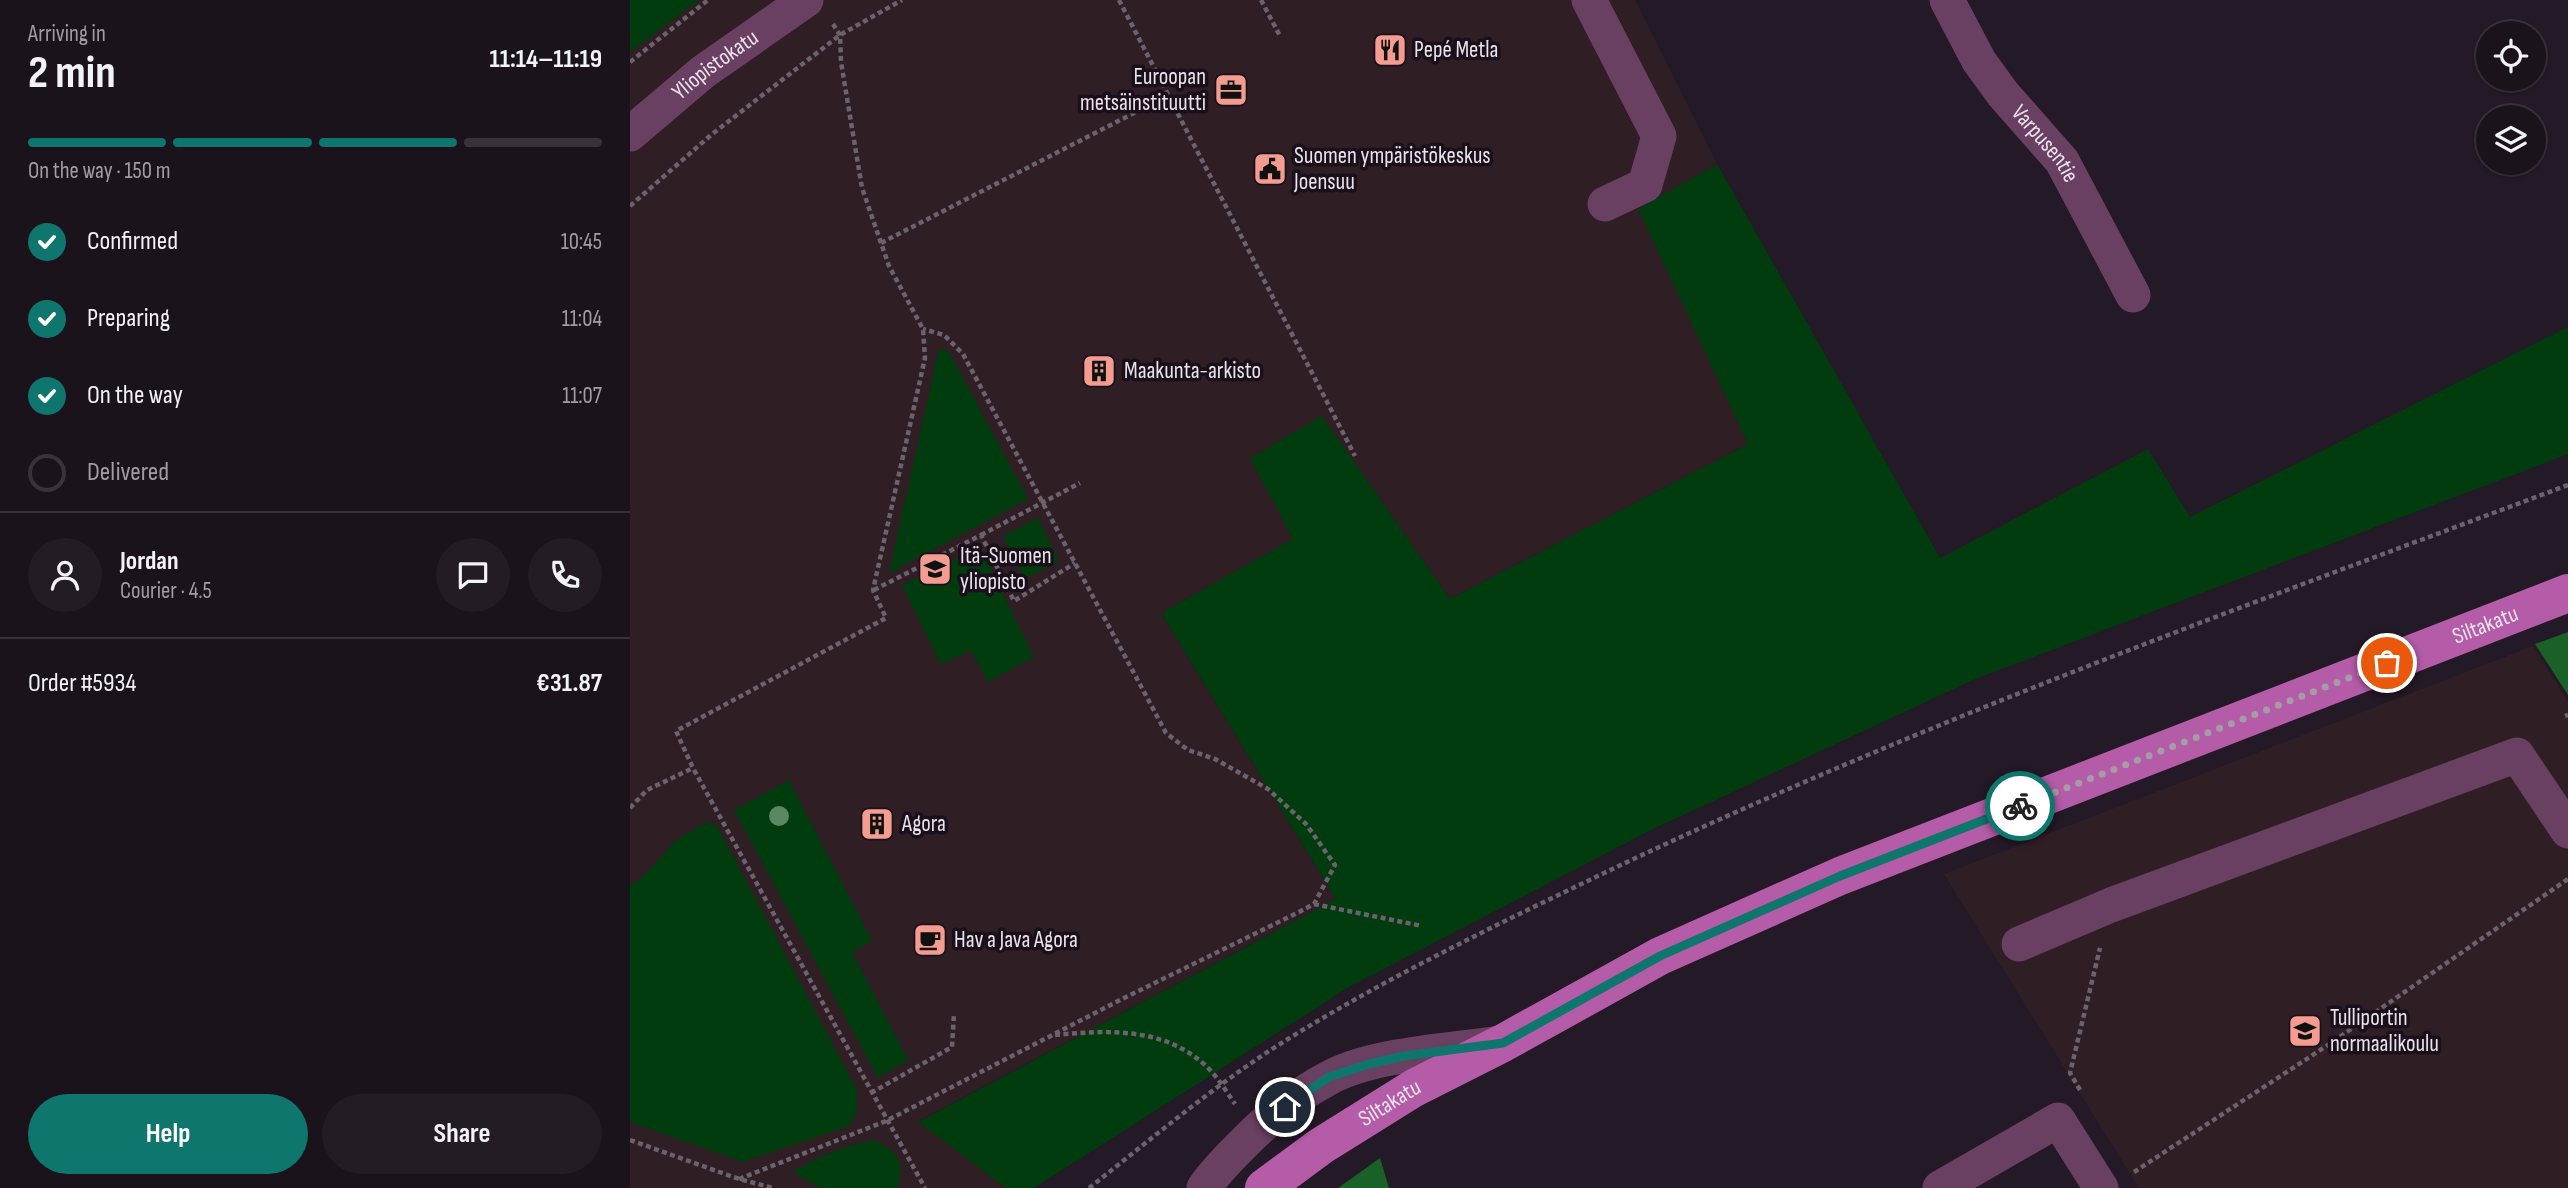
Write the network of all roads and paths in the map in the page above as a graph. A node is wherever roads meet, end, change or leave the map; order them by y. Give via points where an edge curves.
1 (708, 0) edge
2 (806, 0) edge
3 (902, 0) edge
4 (1119, 0) edge
5 (1261, 0) edge
6 (1589, 0) edge
7 (1947, 0) edge
8 (832, 23) dead end
9 (840, 35) junction
10 (1280, 36) dead end
11 (630, 62) edge
12 (1169, 94) junction
13 (630, 135) edge
14 (1605, 204) dead end
15 (630, 206) edge
16 (881, 243) junction
17 (2133, 295) dead end
18 (923, 330) junction
19 (1355, 456) dead end
20 (1080, 483) dead end
21 (2568, 485) edge
22 (1043, 504) junction
23 (981, 535) junction
24 (1075, 563) junction
25 (873, 590) junction
26 (2568, 593) edge
27 (693, 768) junction
28 (630, 808) edge
29 (2568, 831) edge
30 (2568, 879) edge
31 (1314, 904) junction
32 (2111, 905) junction
33 (1422, 926) dead end
34 (2019, 944) dead end
35 (954, 1014) dead end
36 (1051, 1035) junction
37 (1503, 1043) junction
38 (1221, 1084) junction
39 (871, 1093) junction
40 (2084, 1096) dead end
41 (886, 1121) junction
42 (1255, 1132) junction
43 (630, 1140) edge
44 (2126, 1162) dead end
45 (2133, 1173) junction
46 (739, 1179) junction
47 (2138, 1180) dead end
48 (2113, 1183) edge
49 (773, 1188) edge
50 (925, 1188) edge
51 (1089, 1188) edge
52 (1204, 1188) edge
53 (1264, 1188) edge
54 (1940, 1188) edge

1 - 11 path
2 - 13 street, Yliopistokatu via 702,72
3 - 9 path
4 - 12 path
5 - 10 path
6 - 14 street via 1659,136 1645,185
7 - 17 street, Varpusentie via 1979,61 2062,161
8 - 9 path
9 - 15 path via 711,135
9 - 16 path via 862,188
12 - 16 path
12 - 19 path
16 - 18 path
18 - 22 path via 944,335 963,355
18 - 25 path via 925,358
20 - 22 path
21 - 38 path via 1937,726 1697,828 1403,973 1288,1039
22 - 23 path
22 - 24 path
23 - 24 path via 1014,601
23 - 25 path
24 - 31 path via 1166,733 1188,750 1215,759 1268,789 1306,824 1335,865
25 - 27 path via 886,618 676,732
26 - 37 main road, Siltakatu via 1840,876 1660,956
27 - 28 path via 647,790
27 - 39 path
29 - 32 street via 2518,755
30 - 45 path
31 - 33 path
31 - 36 path
32 - 34 street
32 - 40 path via 2070,1073
35 - 39 path via 951,1047
36 - 38 path via 1136,1033 1172,1042 1206,1066
36 - 41 path
37 - 42 street via 1404,1056 1329,1077
37 - 53 main road, Siltakatu via 1414,1088
38 - 42 path
38 - 51 path
39 - 41 path
41 - 46 path
41 - 50 path
42 - 52 street
43 - 46 path
44 - 45 path
45 - 47 path
45 - 48 path
46 - 49 path
48 - 54 street via 2058,1120

